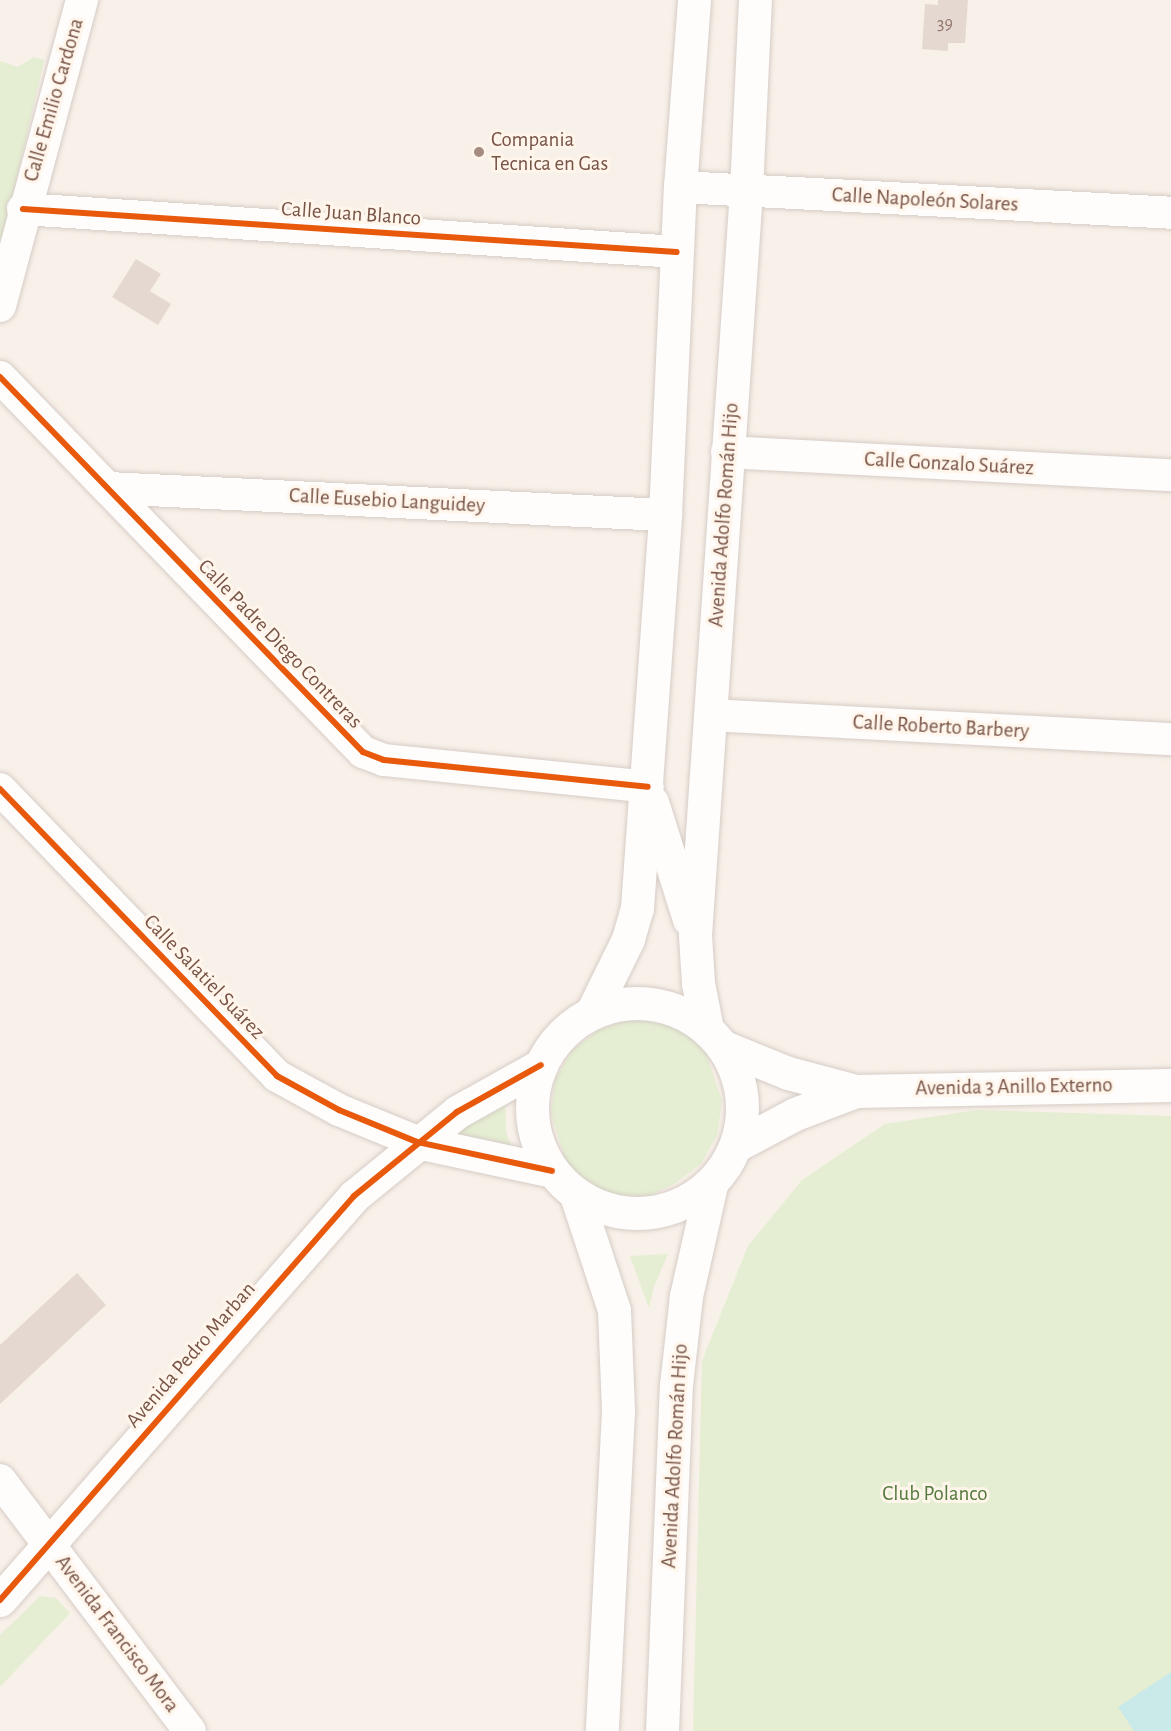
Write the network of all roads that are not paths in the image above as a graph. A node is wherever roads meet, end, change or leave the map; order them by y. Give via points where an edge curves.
1 (82, 0) edge
2 (694, 0) edge
3 (755, 0) edge
4 (680, 187) junction
5 (746, 190) junction
6 (23, 209) junction
7 (1171, 213) edge
8 (677, 252) junction
9 (0, 306) edge
10 (0, 377) edge
11 (728, 452) junction
12 (1171, 475) edge
13 (108, 488) junction
14 (665, 515) junction
15 (711, 715) junction
16 (1171, 739) edge
17 (648, 787) junction
18 (0, 789) edge
19 (694, 935) junction
20 (592, 1012) junction
21 (716, 1038) junction
22 (541, 1065) junction
23 (1171, 1085) edge
24 (856, 1091) junction
25 (417, 1142) junction
26 (737, 1145) junction
27 (552, 1171) junction
28 (711, 1185) junction
29 (576, 1195) junction
30 (0, 1480) edge
31 (49, 1544) junction
32 (0, 1600) edge
33 (190, 1731) edge
34 (602, 1731) edge
35 (662, 1731) edge

1 - 6 street, Calle Emilio Cardona
2 - 4 main road
3 - 5 main road, Avenida Adolfo Román Hijo
4 - 5 street, Calle Napoleón Solares
4 - 8 main road
5 - 7 street, Calle Napoleón Solares
5 - 11 main road, Avenida Adolfo Román Hijo
6 - 8 street, Calle Juan Blanco
6 - 9 street, Calle Emilio Cardona
8 - 14 main road
10 - 13 street, Calle Padre Diego Contreras
11 - 12 street, Calle Gonzalo Suárez
11 - 15 main road, Avenida Adolfo Román Hijo
13 - 14 street, Calle Eusebio Languidey
13 - 17 street, Calle Padre Diego Contreras via 363,752 384,760
14 - 17 main road
15 - 16 street, Calle Roberto Barbery
15 - 19 main road, Avenida Adolfo Román Hijo
17 - 19 main road
17 - 20 main road via 637,908 628,939
18 - 25 street, Calle Salatiel Suárez via 277,1076 339,1110
19 - 21 main road, Avenida Adolfo Román Hijo
20 - 21 main road via 621,1004 652,1004 681,1012
20 - 22 main road via 565,1031
21 - 24 main road, Avenida 3 Anillo Externo via 788,1073
21 - 26 main road via 738,1078 741,1100
22 - 25 main road, Avenida Pedro Marban via 504,1083
22 - 27 main road via 533,1091 532,1119 538,1146
23 - 24 main road, Avenida 3 Anillo Externo
24 - 26 main road, Avenida 3 Anillo Externo via 795,1114
25 - 27 main road
25 - 31 main road, Avenida Pedro Marban via 354,1197 301,1253
26 - 28 main road
27 - 29 main road
28 - 29 main road via 681,1205 645,1214 609,1211
28 - 35 main road, Avenida Adolfo Román Hijo via 686,1296 676,1385
29 - 34 main road via 614,1310 618,1411
30 - 31 street, Avenida Francisco Mora
31 - 32 main road, Avenida Pedro Marban
31 - 33 street, Avenida Francisco Mora

